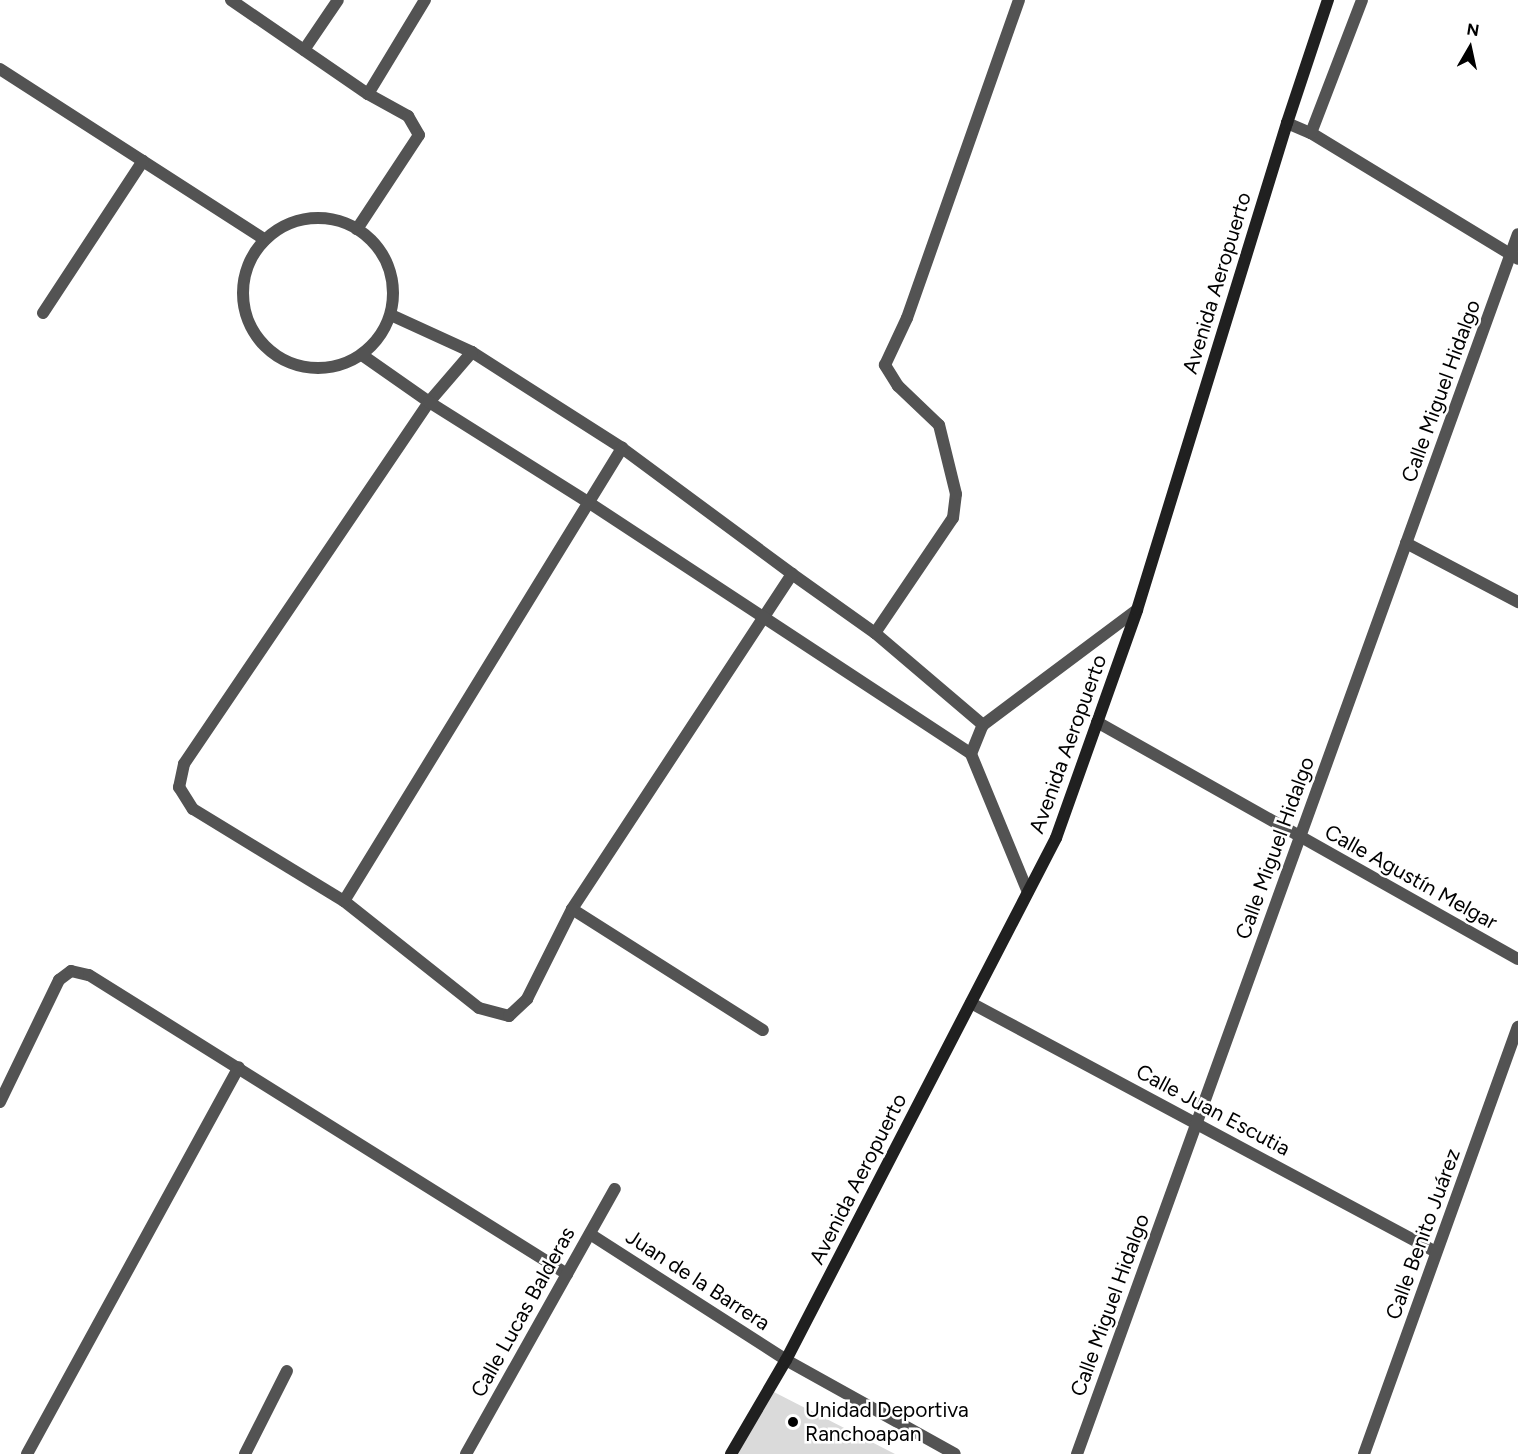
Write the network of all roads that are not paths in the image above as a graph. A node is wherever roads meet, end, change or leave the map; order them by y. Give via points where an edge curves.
1 (231, 0) edge
2 (339, 0) edge
3 (425, 0) edge
4 (1019, 0) edge
5 (1328, 0) edge
6 (1362, 0) edge
7 (304, 50) junction
8 (0, 69) edge
9 (368, 94) junction
10 (1287, 123) junction
11 (1311, 133) junction
12 (143, 161) junction
13 (357, 229) junction
14 (1518, 234) edge
15 (265, 240) junction
16 (1514, 257) edge
17 (43, 313) dead end
18 (391, 315) junction
19 (472, 352) junction
20 (362, 355) junction
21 (429, 402) junction
22 (622, 448) junction
23 (588, 502) junction
24 (1406, 543) junction
25 (792, 574) junction
26 (1518, 602) edge
27 (1137, 610) junction
28 (763, 618) junction
29 (875, 633) junction
30 (1097, 722) junction
31 (983, 725) junction
32 (971, 754) junction
33 (1300, 837) junction
34 (1028, 892) junction
35 (344, 901) junction
36 (572, 909) junction
37 (1518, 959) edge
38 (971, 1003) junction
39 (1518, 1027) edge
40 (763, 1030) dead end
41 (239, 1067) junction
42 (0, 1102) edge
43 (1197, 1124) junction
44 (615, 1189) dead end
45 (590, 1234) junction
46 (1437, 1252) junction
47 (567, 1274) junction
48 (786, 1360) junction
49 (287, 1371) dead end
50 (27, 1454) edge
51 (245, 1454) edge
52 (466, 1454) edge
53 (731, 1454) edge
54 (955, 1454) edge
55 (1077, 1454) edge
56 (1364, 1454) edge

1 - 7 street
2 - 7 street
3 - 9 street
4 - 29 street via 907,318 885,365 898,386 939,425 956,494 953,518
5 - 10 main road, Avenida Aeropuerto
6 - 11 street
7 - 9 street
8 - 12 street
9 - 13 street via 408,116 419,135
10 - 11 street
10 - 27 main road, Avenida Aeropuerto
11 - 16 street
12 - 15 street
12 - 17 street
13 - 15 street via 334,220 309,219 285,226
13 - 18 street via 376,245 389,266 394,291
14 - 16 street, Calle Miguel Hidalgo
15 - 20 street via 251,260 244,283 244,308 253,331 269,350 290,363 314,368 339,365
16 - 24 street, Calle Miguel Hidalgo
18 - 19 street
18 - 20 street via 379,338
19 - 21 street
19 - 22 street
20 - 21 street
21 - 23 street
21 - 35 street via 184,764 179,787 193,809
22 - 23 street
22 - 25 street
23 - 28 street
23 - 35 street
24 - 26 street
24 - 33 street, Calle Miguel Hidalgo
25 - 28 street
25 - 29 street
27 - 30 main road, Avenida Aeropuerto
27 - 31 street
28 - 32 street
28 - 36 street
29 - 31 street
30 - 33 street, Calle Agustín Melgar
30 - 34 main road, Avenida Aeropuerto via 1056,838
31 - 32 street
32 - 34 street
33 - 37 street, Calle Agustín Melgar
33 - 43 street, Calle Miguel Hidalgo
34 - 38 main road, Avenida Aeropuerto
35 - 36 street via 479,1008 509,1016 527,999
36 - 40 street
38 - 43 street, Calle Juan Escutia
38 - 48 main road, Avenida Aeropuerto
39 - 46 street, Calle Benito Juárez
41 - 42 street via 89,975 71,970 59,980
41 - 47 street
41 - 50 street
43 - 46 street, Calle Juan Escutia
43 - 55 street, Calle Miguel Hidalgo
44 - 45 street, Calle Lucas Balderas
45 - 47 street, Calle Lucas Balderas
45 - 48 street, Juan de la Barrera
46 - 56 street, Calle Benito Juárez
47 - 52 street, Calle Lucas Balderas
48 - 53 main road, Avenida Aeropuerto
48 - 54 street, Juan de la Barrera
49 - 51 street

